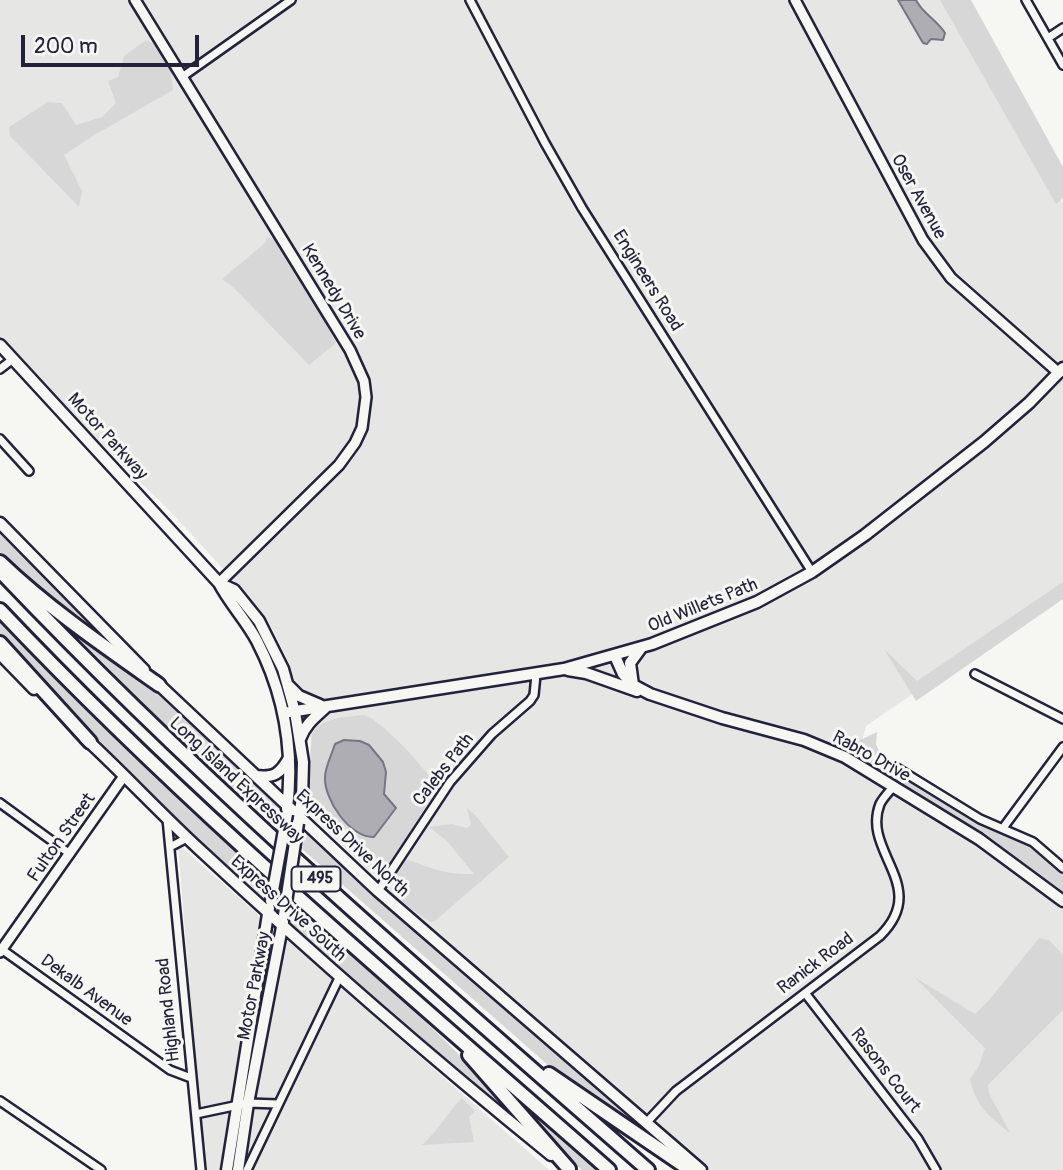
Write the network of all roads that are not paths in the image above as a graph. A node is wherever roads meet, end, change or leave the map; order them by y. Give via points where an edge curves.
1 (135, 0) edge
2 (291, 0) edge
3 (470, 0) edge
4 (795, 0) edge
5 (1026, 0) edge
6 (1063, 28) edge
7 (1048, 38) junction
8 (1063, 65) edge
9 (182, 77) junction
10 (0, 345) edge
11 (13, 359) junction
12 (0, 369) edge
13 (1061, 371) edge
14 (0, 439) edge
15 (29, 471) dead end
16 (0, 523) edge
17 (0, 562) edge
18 (0, 571) edge
19 (812, 572) junction
20 (219, 583) junction
21 (0, 610) edge
22 (0, 643) edge
23 (640, 648) junction
24 (0, 654) edge
25 (615, 656) junction
26 (564, 669) junction
27 (975, 674) dead end
28 (536, 675) junction
29 (288, 684) junction
30 (159, 685) junction
31 (633, 685) junction
32 (650, 694) junction
33 (327, 707) junction
34 (295, 712) junction
35 (283, 713) junction
36 (1063, 719) edge
37 (300, 740) junction
38 (90, 743) junction
39 (1063, 747) edge
40 (289, 758) junction
41 (897, 768) dead end
42 (124, 776) junction
43 (256, 776) junction
44 (893, 787) junction
45 (0, 803) edge
46 (287, 810) junction
47 (167, 819) junction
48 (299, 820) junction
49 (1003, 828) junction
50 (187, 838) junction
51 (170, 847) junction
52 (70, 854) junction
53 (1063, 868) edge
54 (378, 891) junction
55 (1063, 901) edge
56 (269, 907) junction
57 (283, 920) junction
58 (301, 944) junction
59 (1, 950) edge
60 (278, 952) junction
61 (340, 978) junction
62 (441, 990) junction
63 (805, 993) junction
64 (452, 1032) junction
65 (191, 1078) junction
66 (0, 1101) edge
67 (248, 1103) junction
68 (278, 1104) junction
69 (236, 1105) junction
70 (196, 1114) junction
71 (647, 1122) junction
72 (101, 1170) edge
73 (201, 1170) edge
74 (227, 1170) edge
75 (238, 1170) edge
76 (247, 1170) edge
77 (570, 1170) edge
78 (609, 1170) edge
79 (648, 1170) edge
80 (690, 1170) edge
81 (701, 1170) edge
82 (936, 1170) edge

1 - 9 street, Kennedy Drive
2 - 9 street
3 - 19 street, Engineers Road via 582,208
4 - 13 street, Oser Avenue via 935,260
5 - 7 street
6 - 7 street
7 - 8 street
9 - 20 street, Kennedy Drive via 351,349 366,397 362,428 348,455
10 - 11 main road, Motor Parkway
11 - 12 street
11 - 20 main road, Motor Parkway
13 - 19 main road, Old Willets Path via 935,481
14 - 15 street
16 - 30 main road, Express Drive North
17 - 30 highway via 38,596
18 - 62 highway, Long Island Expressway / I 495 via 217,788
19 - 23 main road, Old Willets Path via 757,602
20 - 29 main road, Motor Parkway via 234,590 259,621
20 - 35 main road, Motor Parkway via 257,640
21 - 64 highway, I 495 via 208,816
22 - 38 highway
23 - 25 main road, Old Willets Path
23 - 31 main road via 631,663
24 - 38 main road, Express Drive South
25 - 26 main road, Old Willets Path
25 - 31 main road via 622,674
26 - 28 main road, Old Willets Path
26 - 32 main road
27 - 36 street
28 - 33 main road, Old Willets Path
28 - 54 street, Calebs Path via 530,701 492,734 451,780
29 - 33 main road via 310,703
29 - 34 main road, Motor Parkway
30 - 43 main road, Express Drive North
31 - 32 main road, Rabro Drive
32 - 44 main road, Rabro Drive via 823,747
33 - 34 main road, Old Willets Path
33 - 37 main road via 310,721
34 - 35 main road, Old Willets Path
34 - 37 main road, Motor Parkway
35 - 40 main road, Motor Parkway
37 - 48 main road, Motor Parkway via 303,784
38 - 42 main road, Express Drive South
39 - 49 street
40 - 43 main road via 273,776
40 - 46 main road, Motor Parkway
41 - 49 street
42 - 47 main road, Express Drive South
42 - 52 street, Fulton Street
43 - 46 main road, Express Drive North
44 - 55 main road, Rabro Drive via 979,839
44 - 63 street, Ranick Road via 880,805 878,819 899,891 897,915 880,936
45 - 52 street
46 - 48 main road, Express Drive North
46 - 56 main road, Motor Parkway, bridge
47 - 50 main road, Express Drive South
47 - 51 street, Highland Road
48 - 54 main road, Express Drive North
48 - 57 main road, Motor Parkway, bridge
49 - 53 street via 1033,842
50 - 51 street
50 - 56 main road, Express Drive South
51 - 65 street, Highland Road
52 - 59 street, Fulton Street
54 - 71 main road, Express Drive North
56 - 57 main road, Express Drive South
56 - 69 main road, Motor Parkway
57 - 58 main road, Express Drive South
57 - 60 main road, Motor Parkway
58 - 60 main road
58 - 61 main road, Express Drive South
59 - 65 street, Dekalb Avenue via 170,1070
60 - 67 main road, Motor Parkway
61 - 68 street
61 - 77 main road, Express Drive South
62 - 79 highway, Long Island Expressway / I 495
62 - 80 highway via 545,1071
63 - 71 street, Ranick Road via 676,1091
63 - 82 street, Rasons Court via 918,1139
64 - 77 highway
64 - 78 highway, I 495
65 - 70 street, Highland Road
66 - 72 street
67 - 68 street
67 - 69 street
67 - 75 main road, Motor Parkway
68 - 76 street
69 - 70 street
69 - 74 main road, Motor Parkway
70 - 73 street, Highland Road
71 - 81 main road, Express Drive North

